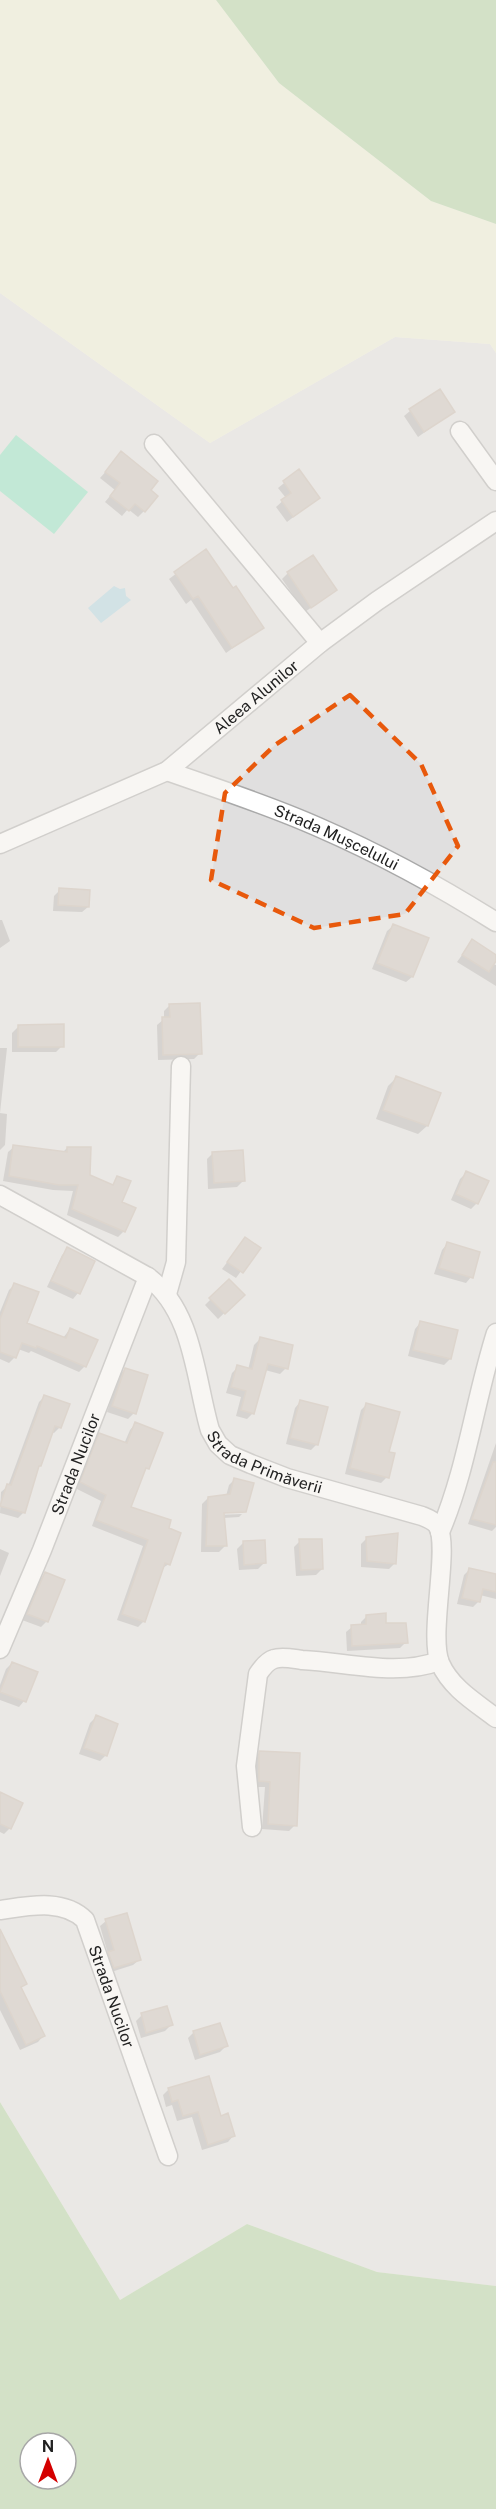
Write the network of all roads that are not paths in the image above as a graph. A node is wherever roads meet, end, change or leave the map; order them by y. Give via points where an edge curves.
1 (460, 431) dead end
2 (154, 444) dead end
3 (496, 481) edge
4 (496, 521) edge
5 (320, 643) junction
6 (167, 771) junction
7 (0, 844) edge
8 (496, 922) edge
9 (181, 1066) dead end
10 (0, 1195) edge
11 (148, 1277) junction
12 (167, 1294) junction
13 (496, 1333) edge
14 (440, 1532) junction
15 (0, 1649) edge
16 (439, 1661) junction
17 (496, 1718) edge
18 (252, 1827) dead end
19 (0, 1910) edge
20 (168, 2156) dead end

1 - 3 street
2 - 5 street
4 - 5 street, Aleea Alunilor
5 - 6 street, Aleea Alunilor
6 - 7 street, Aleea Alunilor
6 - 8 street, Strada Mușcelului via 337,836 448,892
9 - 12 street via 176,1262
10 - 11 street, Strada Primăverii
11 - 12 street, Strada Primăverii
11 - 15 street, Strada Nucilor
12 - 14 street, Strada Primăverii via 182,1320 210,1430 230,1455 287,1478 422,1516
13 - 14 street via 458,1483
14 - 16 street
16 - 17 street via 456,1686
16 - 18 street via 400,1670 275,1658 263,1666 258,1674 246,1766
19 - 20 street, Strada Nucilor via 53,1905 72,1909 85,1920

